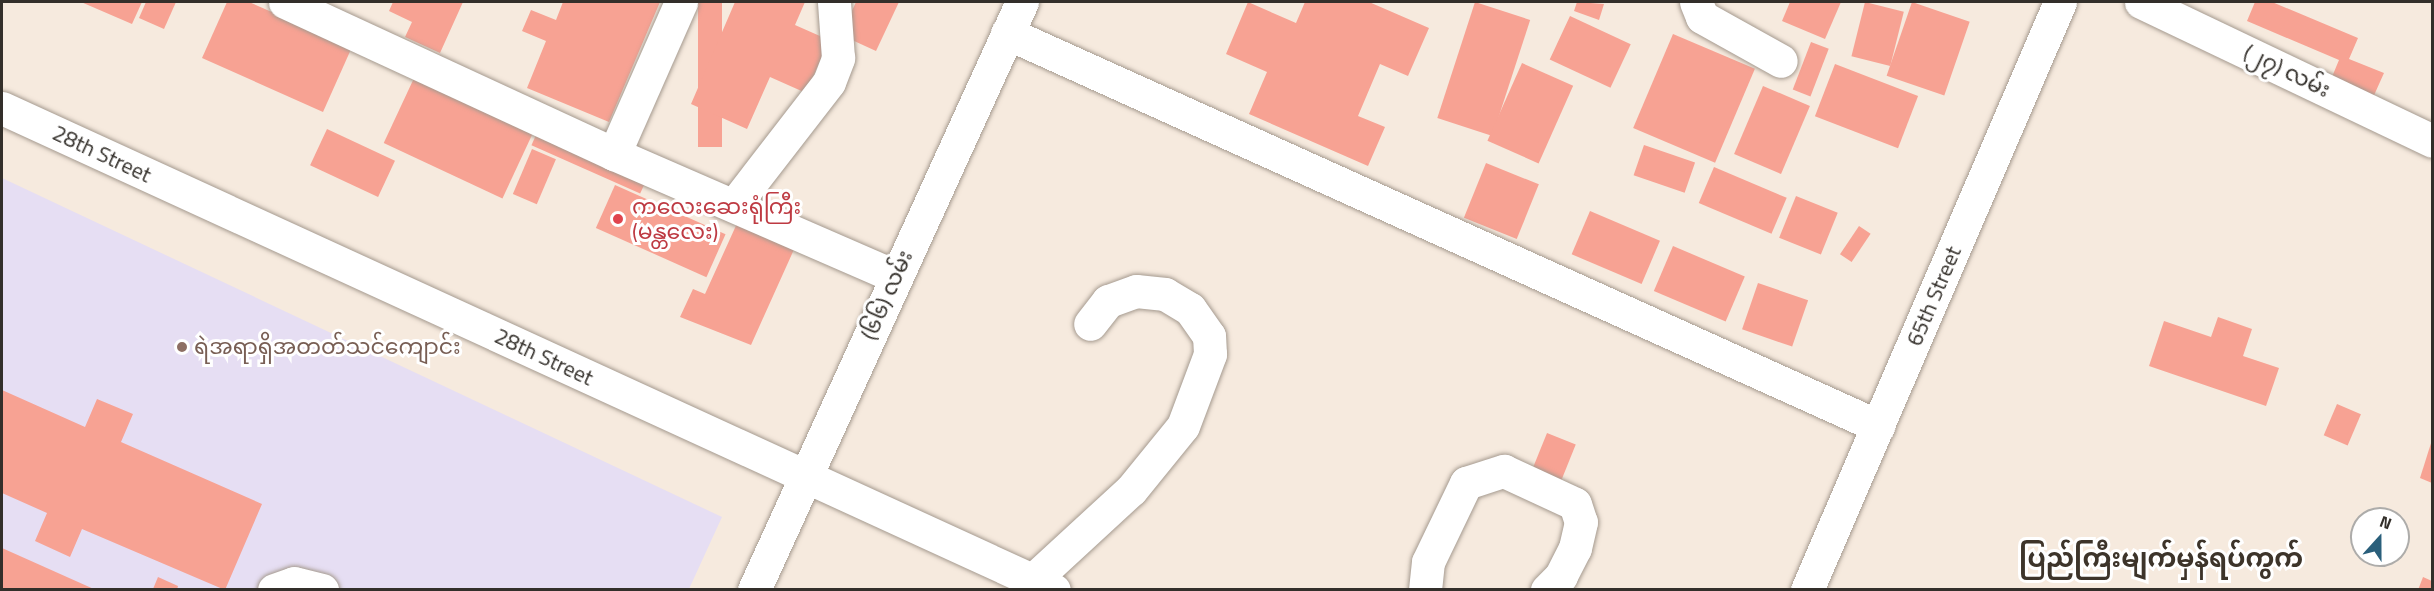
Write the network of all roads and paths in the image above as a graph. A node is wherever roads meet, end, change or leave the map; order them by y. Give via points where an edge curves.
1 (285, 2) edge
2 (681, 2) edge
3 (834, 2) edge
4 (1022, 2) edge
5 (1696, 2) edge
6 (2060, 2) edge
7 (2140, 2) edge
8 (1007, 33) junction
9 (1781, 61) dead end
10 (3, 112) edge
11 (2433, 141) edge
12 (614, 154) junction
13 (734, 205) junction
14 (895, 276) junction
15 (1090, 324) dead end
16 (1878, 426) junction
17 (805, 477) junction
18 (1044, 585) edge
19 (274, 590) edge
20 (322, 590) edge
21 (754, 590) edge
22 (1425, 590) edge
23 (1547, 590) edge
24 (1807, 590) edge

1 - 12 street
2 - 12 street
3 - 13 street via 838,58 829,82
4 - 8 street, (၆၆) လမ်း
5 - 9 street via 1702,17
6 - 16 street, 65th Street
7 - 11 street, (၂၇) လမ်း
8 - 14 street, (၆၆) လမ်း
8 - 16 street
10 - 17 street, 28th Street
12 - 13 street
13 - 14 street
14 - 17 street, (၆၆) လမ်း
15 - 18 street via 1108,301 1136,291 1165,294 1190,309 1209,336 1210,354 1183,426
16 - 24 street, 65th Street
17 - 18 street, 28th Street
17 - 21 street, (၆၆) လမ်း
19 - 20 street via 294,583
22 - 23 street via 1428,562 1466,483 1504,471 1575,504 1581,522 1575,548 1561,576

